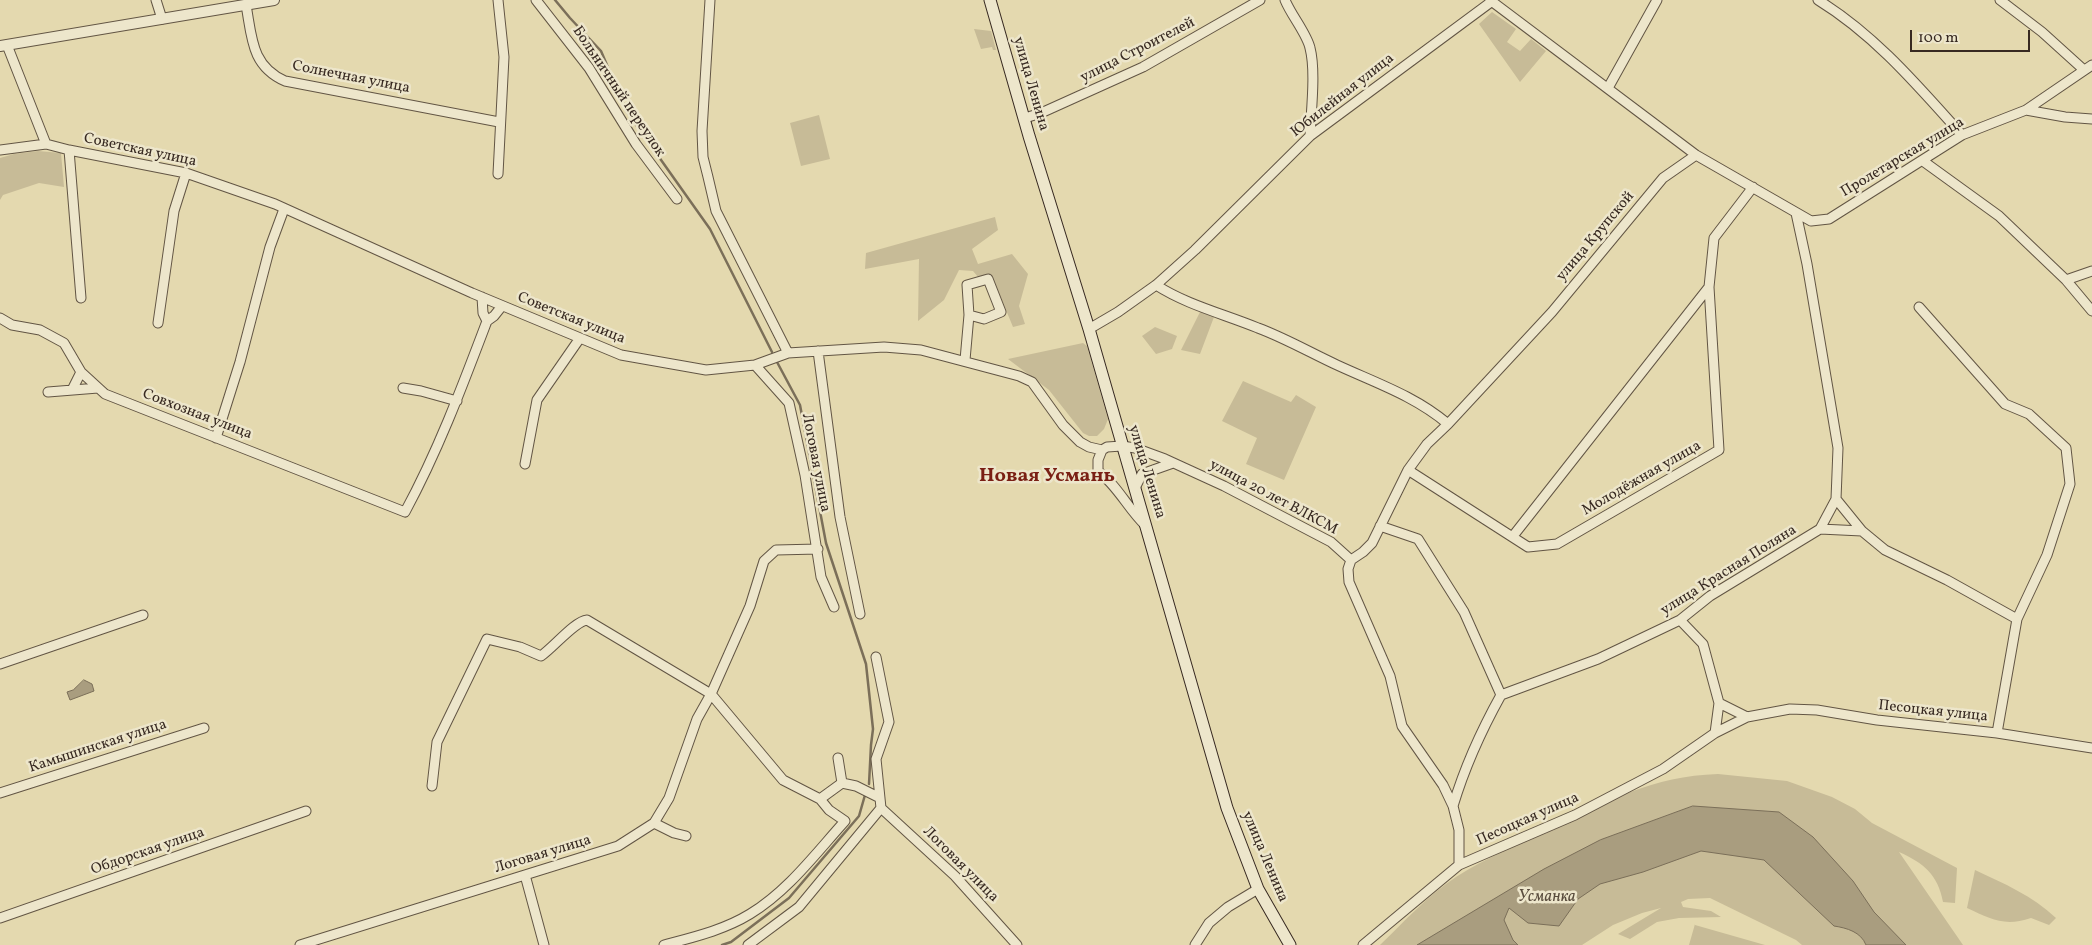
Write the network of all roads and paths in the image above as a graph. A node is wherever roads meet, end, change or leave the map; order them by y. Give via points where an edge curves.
1 (156, 0) edge
2 (274, 0) edge
3 (498, 0) edge
4 (536, 0) edge
5 (710, 0) edge
6 (990, 0) edge
7 (1260, 0) edge
8 (1285, 0) edge
9 (1657, 0) edge
10 (1818, 0) edge
11 (2000, 0) edge
12 (1490, 1) edge
13 (246, 5) junction
14 (162, 19) junction
15 (4, 45) edge
16 (2088, 68) edge
17 (1608, 88) junction
18 (2026, 110) junction
19 (1024, 118) junction
20 (2092, 119) edge
21 (499, 122) junction
22 (1962, 135) junction
23 (1310, 136) junction
24 (46, 144) junction
25 (0, 150) edge
26 (69, 150) junction
27 (1696, 155) junction
28 (1923, 162) junction
29 (186, 173) junction
30 (498, 174) dead end
31 (1753, 187) junction
32 (677, 199) dead end
33 (284, 209) junction
34 (1796, 213) junction
35 (2092, 270) edge
36 (2066, 280) junction
37 (1156, 285) junction
38 (1709, 287) junction
39 (482, 297) junction
40 (81, 298) dead end
41 (502, 306) junction
42 (1919, 307) dead end
43 (2092, 311) edge
44 (969, 314) junction
45 (0, 318) edge
46 (487, 321) junction
47 (158, 323) dead end
48 (1089, 329) junction
49 (580, 338) junction
50 (818, 351) junction
51 (788, 354) junction
52 (965, 360) junction
53 (755, 365) junction
54 (81, 372) junction
55 (98, 388) junction
56 (403, 388) dead end
57 (72, 390) junction
58 (48, 392) dead end
59 (457, 401) junction
60 (1448, 424) junction
61 (216, 438) junction
62 (1122, 446) junction
63 (1102, 450) junction
64 (1173, 463) junction
65 (525, 464) dead end
66 (1408, 470) junction
67 (1135, 488) junction
68 (1836, 499) junction
69 (1146, 526) junction
70 (1380, 526) junction
71 (1820, 529) junction
72 (1862, 531) junction
73 (1513, 536) junction
74 (818, 549) junction
75 (1351, 560) junction
76 (834, 607) dead end
77 (860, 614) dead end
78 (143, 615) dead end
79 (2017, 619) junction
80 (1680, 620) junction
81 (876, 657) dead end
82 (0, 664) edge
83 (711, 694) junction
84 (1501, 695) junction
85 (1720, 703) junction
86 (1747, 717) junction
87 (204, 728) dead end
88 (1715, 733) junction
89 (1997, 733) junction
90 (2092, 748) edge
91 (838, 758) dead end
92 (842, 783) junction
93 (432, 786) dead end
94 (0, 793) edge
95 (880, 798) junction
96 (820, 799) junction
97 (1453, 806) junction
98 (881, 808) junction
99 (306, 811) dead end
100 (654, 823) junction
101 (686, 836) dead end
102 (1458, 866) junction
103 (524, 875) junction
104 (1258, 889) junction
105 (0, 918) edge
106 (300, 945) edge
107 (544, 945) edge
108 (664, 945) edge
109 (748, 945) edge
110 (1017, 945) edge
111 (1195, 945) edge
112 (1290, 945) edge
113 (1363, 945) edge

1 - 14 street
2 - 13 street
3 - 21 street via 504,57
4 - 32 street, Больничный переулок via 589,68 636,144
5 - 51 street via 703,89 703,157 716,211
6 - 19 main road, улица Ленина
7 - 19 street, улица Строителей via 1143,67
8 - 23 street via 1310,47
9 - 17 street
10 - 22 street via 1843,15 1901,67
11 - 16 street
12 - 17 street
12 - 23 street, Юбилейная улица
13 - 14 street
13 - 21 street, Солнечная улица via 258,60 276,77
14 - 15 street
15 - 24 street
16 - 18 street, Пролетарская улица
17 - 27 street
18 - 20 street
18 - 22 street, Пролетарская улица
19 - 48 main road, улица Ленина
21 - 30 street
22 - 28 street, Пролетарская улица
23 - 37 street, Юбилейная улица via 1202,244
24 - 25 street, Советская улица
24 - 26 street, Советская улица
26 - 29 street, Советская улица
26 - 40 street, Советская улица
27 - 31 street, Пролетарская улица
27 - 60 street, улица Крупской via 1663,178 1552,312
28 - 34 street, Пролетарская улица via 1829,219 1811,221
28 - 36 street via 1999,216
29 - 33 street, Советская улица
29 - 47 street via 174,211
31 - 34 street, Пролетарская улица
31 - 38 street, Молодёжная улица via 1714,238
33 - 39 street, Советская улица
33 - 61 street via 270,247
34 - 68 street via 1838,448
35 - 36 street
36 - 43 street
37 - 48 street
37 - 60 street via 1173,296 1260,328 1389,387 1415,400
38 - 73 street
38 - 73 street, Молодёжная улица via 1719,450 1557,544 1528,547
39 - 41 street, Советская улица
39 - 46 street
41 - 46 street
41 - 49 street, Советская улица
42 - 79 street via 2005,404 2029,414 2066,448 2070,484 2047,555
44 - 44 street via 984,319 1001,312 988,279 967,285
44 - 52 street
45 - 54 street, Совхозная улица via 12,325 40,330 64,343
46 - 59 street
48 - 62 main road, улица Ленина
49 - 53 street, Советская улица via 621,355 706,370
49 - 65 street via 537,400
50 - 51 street, Советская улица
50 - 52 street, Советская улица via 884,347 921,350
50 - 77 street via 840,517
51 - 53 street, Советская улица
52 - 63 street, Советская улица via 1032,382 1063,425 1080,442
53 - 74 street, Логовая улица via 789,403
54 - 55 street, Совхозная улица
54 - 57 street
55 - 57 street
55 - 61 street, Совхозная улица via 105,394
56 - 59 street
57 - 58 street
59 - 61 street, Совхозная улица via 429,467 405,512
60 - 66 street, улица Крупской via 1427,444
62 - 63 street
62 - 64 street, улица 20 лет ВЛКСМ
62 - 67 main road, улица Ленина
63 - 69 street via 1098,471 1109,479
64 - 67 street via 1142,474
64 - 75 street, улица 20 лет ВЛКСМ via 1331,542
66 - 70 street, улица Крупской
66 - 73 street, Молодёжная улица
67 - 69 main road, улица Ленина
68 - 71 street
68 - 72 street
69 - 104 main road, улица Ленина via 1217,777
70 - 75 street, улица Крупской via 1372,543
70 - 84 street via 1418,539 1464,612
71 - 72 street, улица Красная Поляна
71 - 80 street, улица Красная Поляна via 1710,596
72 - 79 street via 1885,550
74 - 76 street, Логовая улица via 821,577
74 - 83 street, Логовая улица via 776,550 764,561 750,606
75 - 97 street via 1349,582 1390,676 1402,726 1443,785
78 - 82 street
79 - 89 street
80 - 84 street, улица Красная Поляна via 1598,659
80 - 85 street via 1703,644
81 - 95 street via 889,722 876,759
83 - 93 street via 586,620 574,626 558,644 541,656 520,646 486,639 437,742
83 - 96 street via 783,780
83 - 100 street, Логовая улица via 697,719 669,798
84 - 97 street via 1468,761
85 - 86 street
85 - 88 street
86 - 88 street, Песоцкая улица
86 - 89 street, Песоцкая улица via 1790,708
87 - 94 street, Камышинская улица
88 - 102 street, Песоцкая улица via 1663,769 1575,815
89 - 90 street, Песоцкая улица
91 - 92 street
92 - 95 street
92 - 96 street
95 - 98 street
96 - 108 street via 845,821 777,895 749,915 708,934
97 - 102 street via 1459,830
98 - 109 street via 799,907
98 - 110 street, Логовая улица via 954,876
99 - 105 street, Обдорская улица
100 - 101 street
100 - 103 street, Логовая улица via 618,846
102 - 113 street, Песоцкая улица
103 - 106 street, Логовая улица
103 - 107 street
104 - 111 street via 1209,922
104 - 112 main road, улица Ленина

